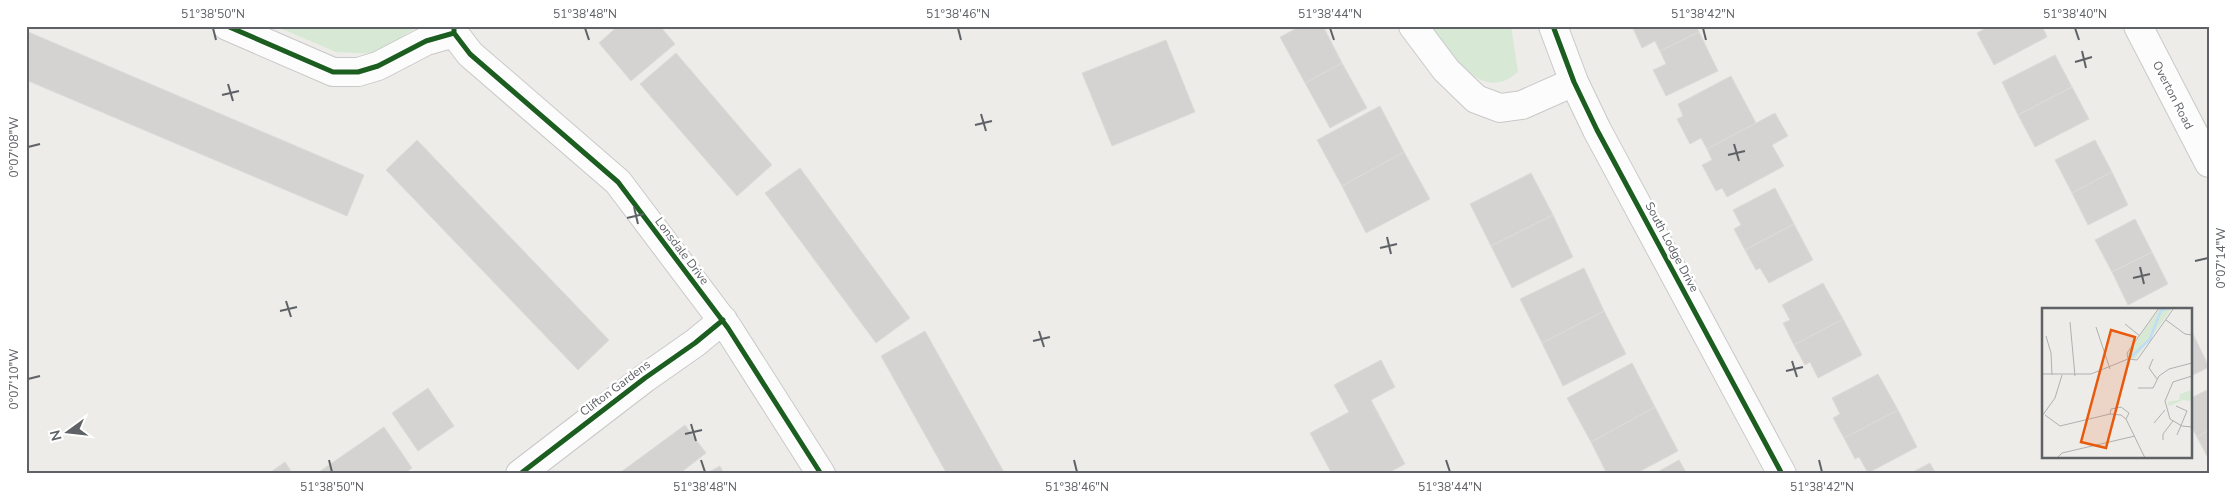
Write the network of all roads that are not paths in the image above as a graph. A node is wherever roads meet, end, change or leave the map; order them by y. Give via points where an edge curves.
1 (227, 26) edge
2 (1413, 26) edge
3 (1553, 26) edge
4 (2138, 26) edge
5 (454, 30) edge
6 (1574, 82) junction
7 (2209, 163) edge
8 (722, 320) junction
9 (520, 474) edge
10 (821, 474) edge
11 (1782, 474) edge

1 - 5 street via 333,72 358,72 378,66
2 - 6 street via 1446,70 1476,100 1500,108 1522,105
3 - 6 street, South Lodge Drive
4 - 7 street, Overton Road
5 - 8 street, Lonsdale Drive via 470,54 618,182
6 - 11 street, South Lodge Drive
8 - 9 street, Clifton Gardens
8 - 10 street, Lonsdale Drive

